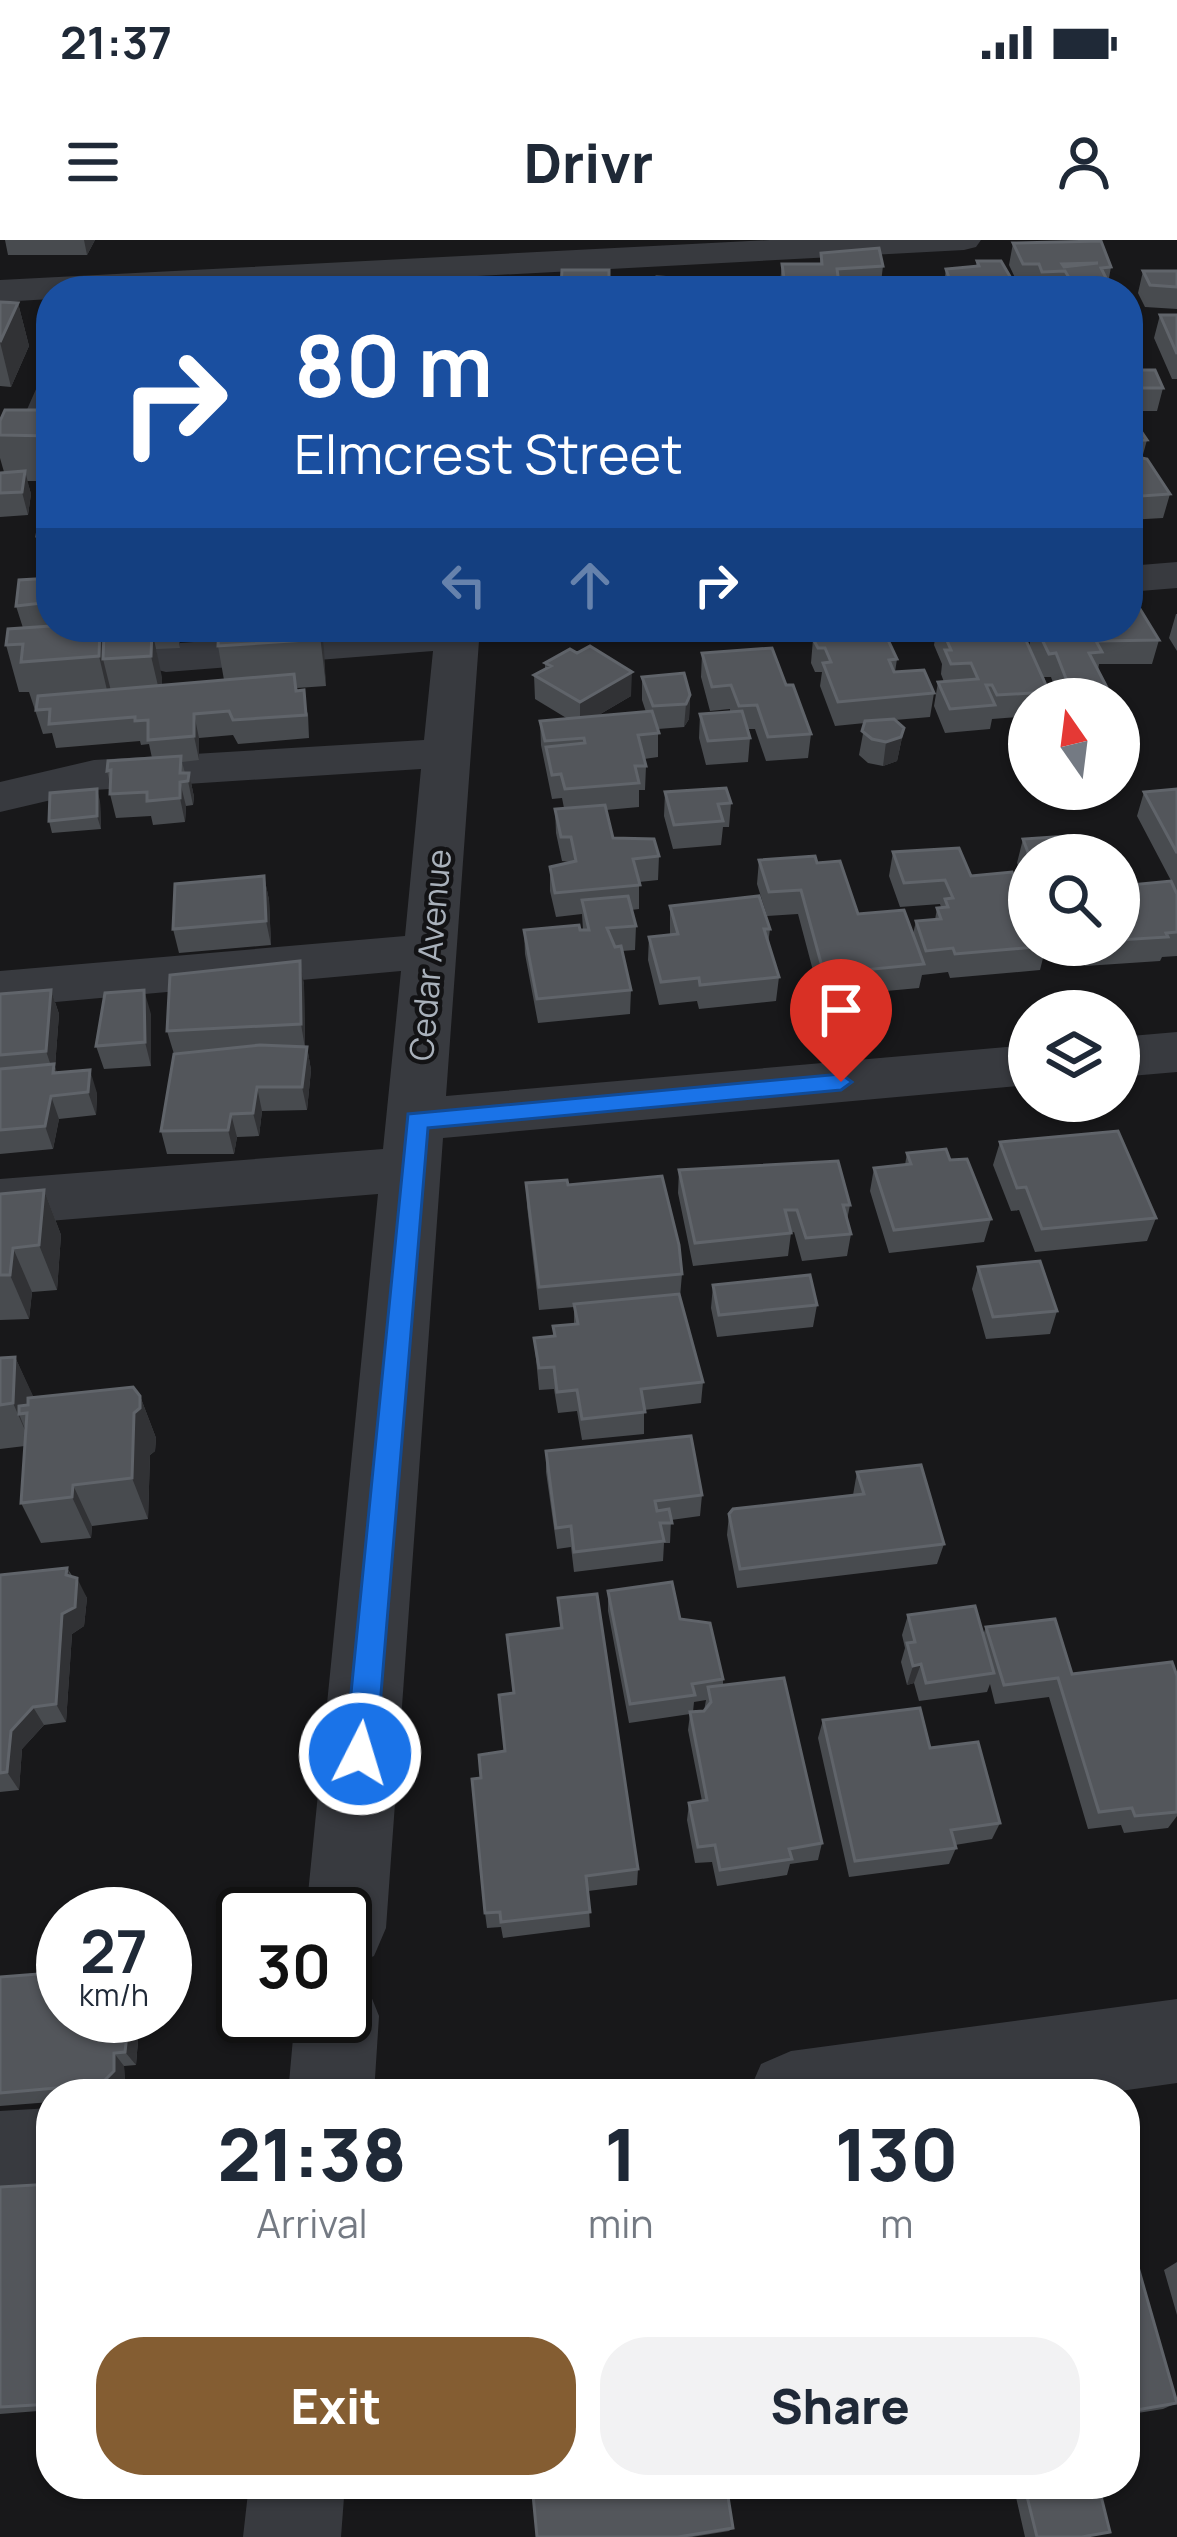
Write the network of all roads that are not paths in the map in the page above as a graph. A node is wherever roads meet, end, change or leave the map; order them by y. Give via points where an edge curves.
1 (317, 240) edge
2 (964, 240) edge
3 (755, 245) edge
4 (911, 259) edge
5 (481, 265) edge
6 (307, 275) junction
7 (290, 276) edge
8 (757, 276) edge
9 (36, 290) edge
10 (0, 291) edge
11 (1177, 575) edge
12 (1143, 578) edge
13 (346, 642) edge
14 (457, 642) edge
15 (166, 658) dead end
16 (448, 752) junction
17 (0, 797) edge
18 (430, 951) junction
19 (0, 989) edge
20 (1177, 1052) edge
21 (1140, 1055) edge
22 (1008, 1068) edge
23 (414, 1144) junction
24 (0, 1202) edge
25 (349, 1887) edge
26 (1177, 2041) edge
27 (336, 2043) edge
28 (332, 2079) edge
29 (900, 2079) edge
30 (36, 2153) edge
31 (0, 2155) edge
32 (296, 2499) edge
33 (292, 2537) edge

1 - 6 street
2 - 4 street
3 - 4 street
3 - 5 street
3 - 8 street
5 - 6 street
6 - 7 street
9 - 10 street
11 - 12 street
13 - 15 street
14 - 16 street, Cedar Avenue
16 - 17 street via 94,776
16 - 18 street, Cedar Avenue
18 - 19 street
18 - 23 street, Cedar Avenue
20 - 21 street
22 - 23 street
23 - 24 street
23 - 25 street, Cedar Avenue
26 - 29 street
27 - 28 street
30 - 31 street
32 - 33 street

